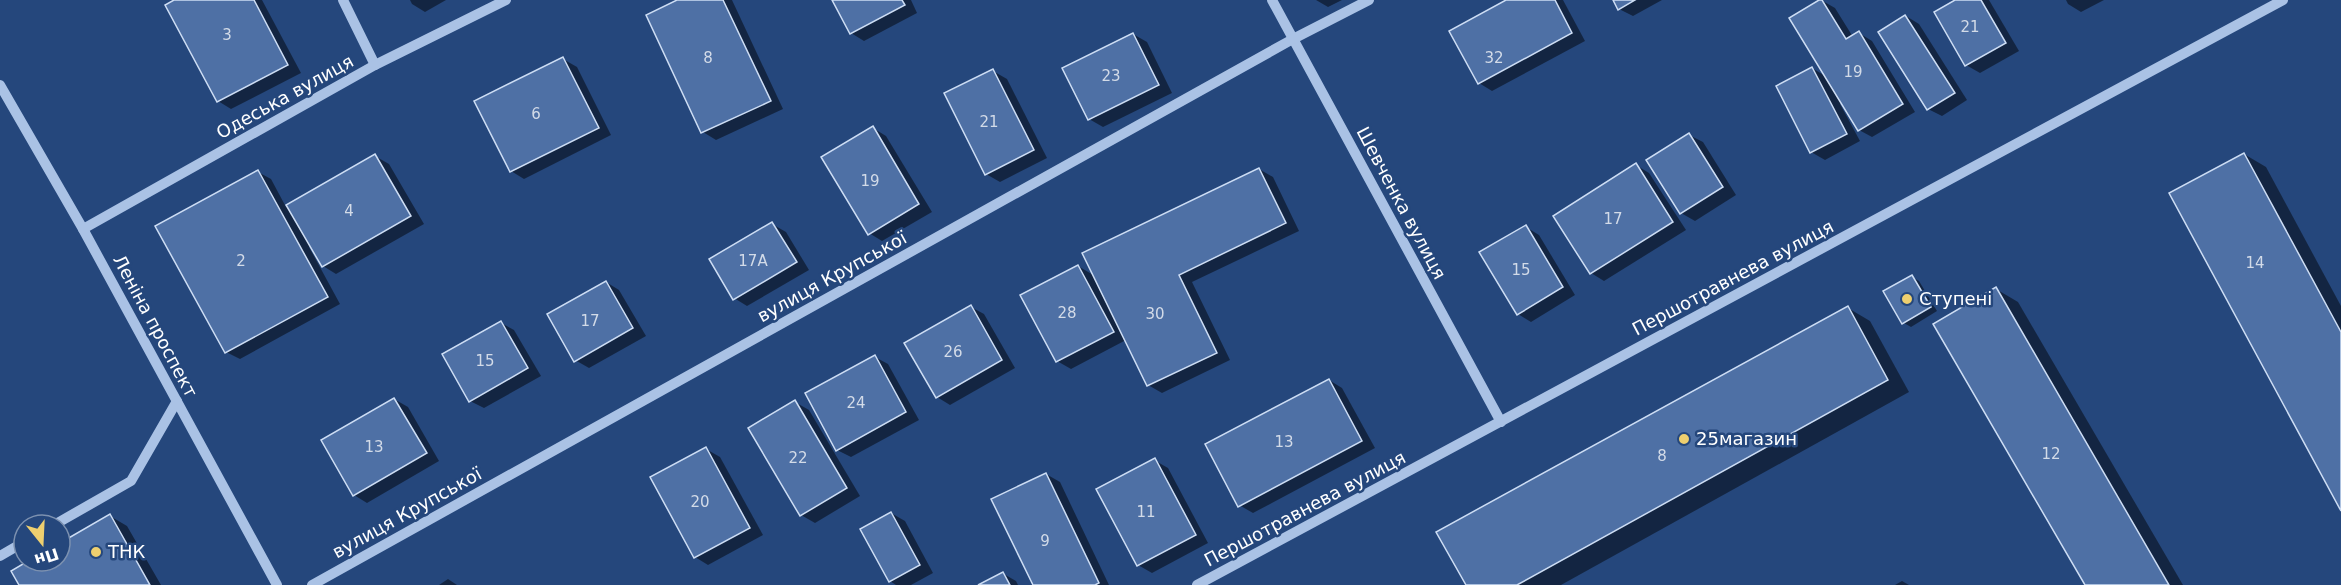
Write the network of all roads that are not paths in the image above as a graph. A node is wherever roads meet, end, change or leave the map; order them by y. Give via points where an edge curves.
1 (343, 0) edge
2 (506, 0) edge
3 (1272, 0) edge
4 (1370, 0) edge
5 (2283, 0) edge
6 (1293, 39) junction
7 (375, 65) junction
8 (0, 85) edge
9 (83, 229) junction
10 (177, 401) junction
11 (1501, 422) junction
12 (72, 515) edge
13 (277, 585) edge
14 (312, 585) edge
15 (1197, 585) edge

1 - 7 street
2 - 7 street, Одеська вулиця
3 - 6 street, Шевченка вулиця
4 - 6 street, вулиця Крупської
5 - 11 street, Першотравнева вулиця
6 - 11 street, Шевченка вулиця
6 - 14 street, вулиця Крупської
7 - 9 street, Одеська вулиця
8 - 9 street, Леніна проспект
9 - 10 street, Леніна проспект
10 - 12 street via 131,481
10 - 13 street, Леніна проспект
11 - 15 street, Першотравнева вулиця

